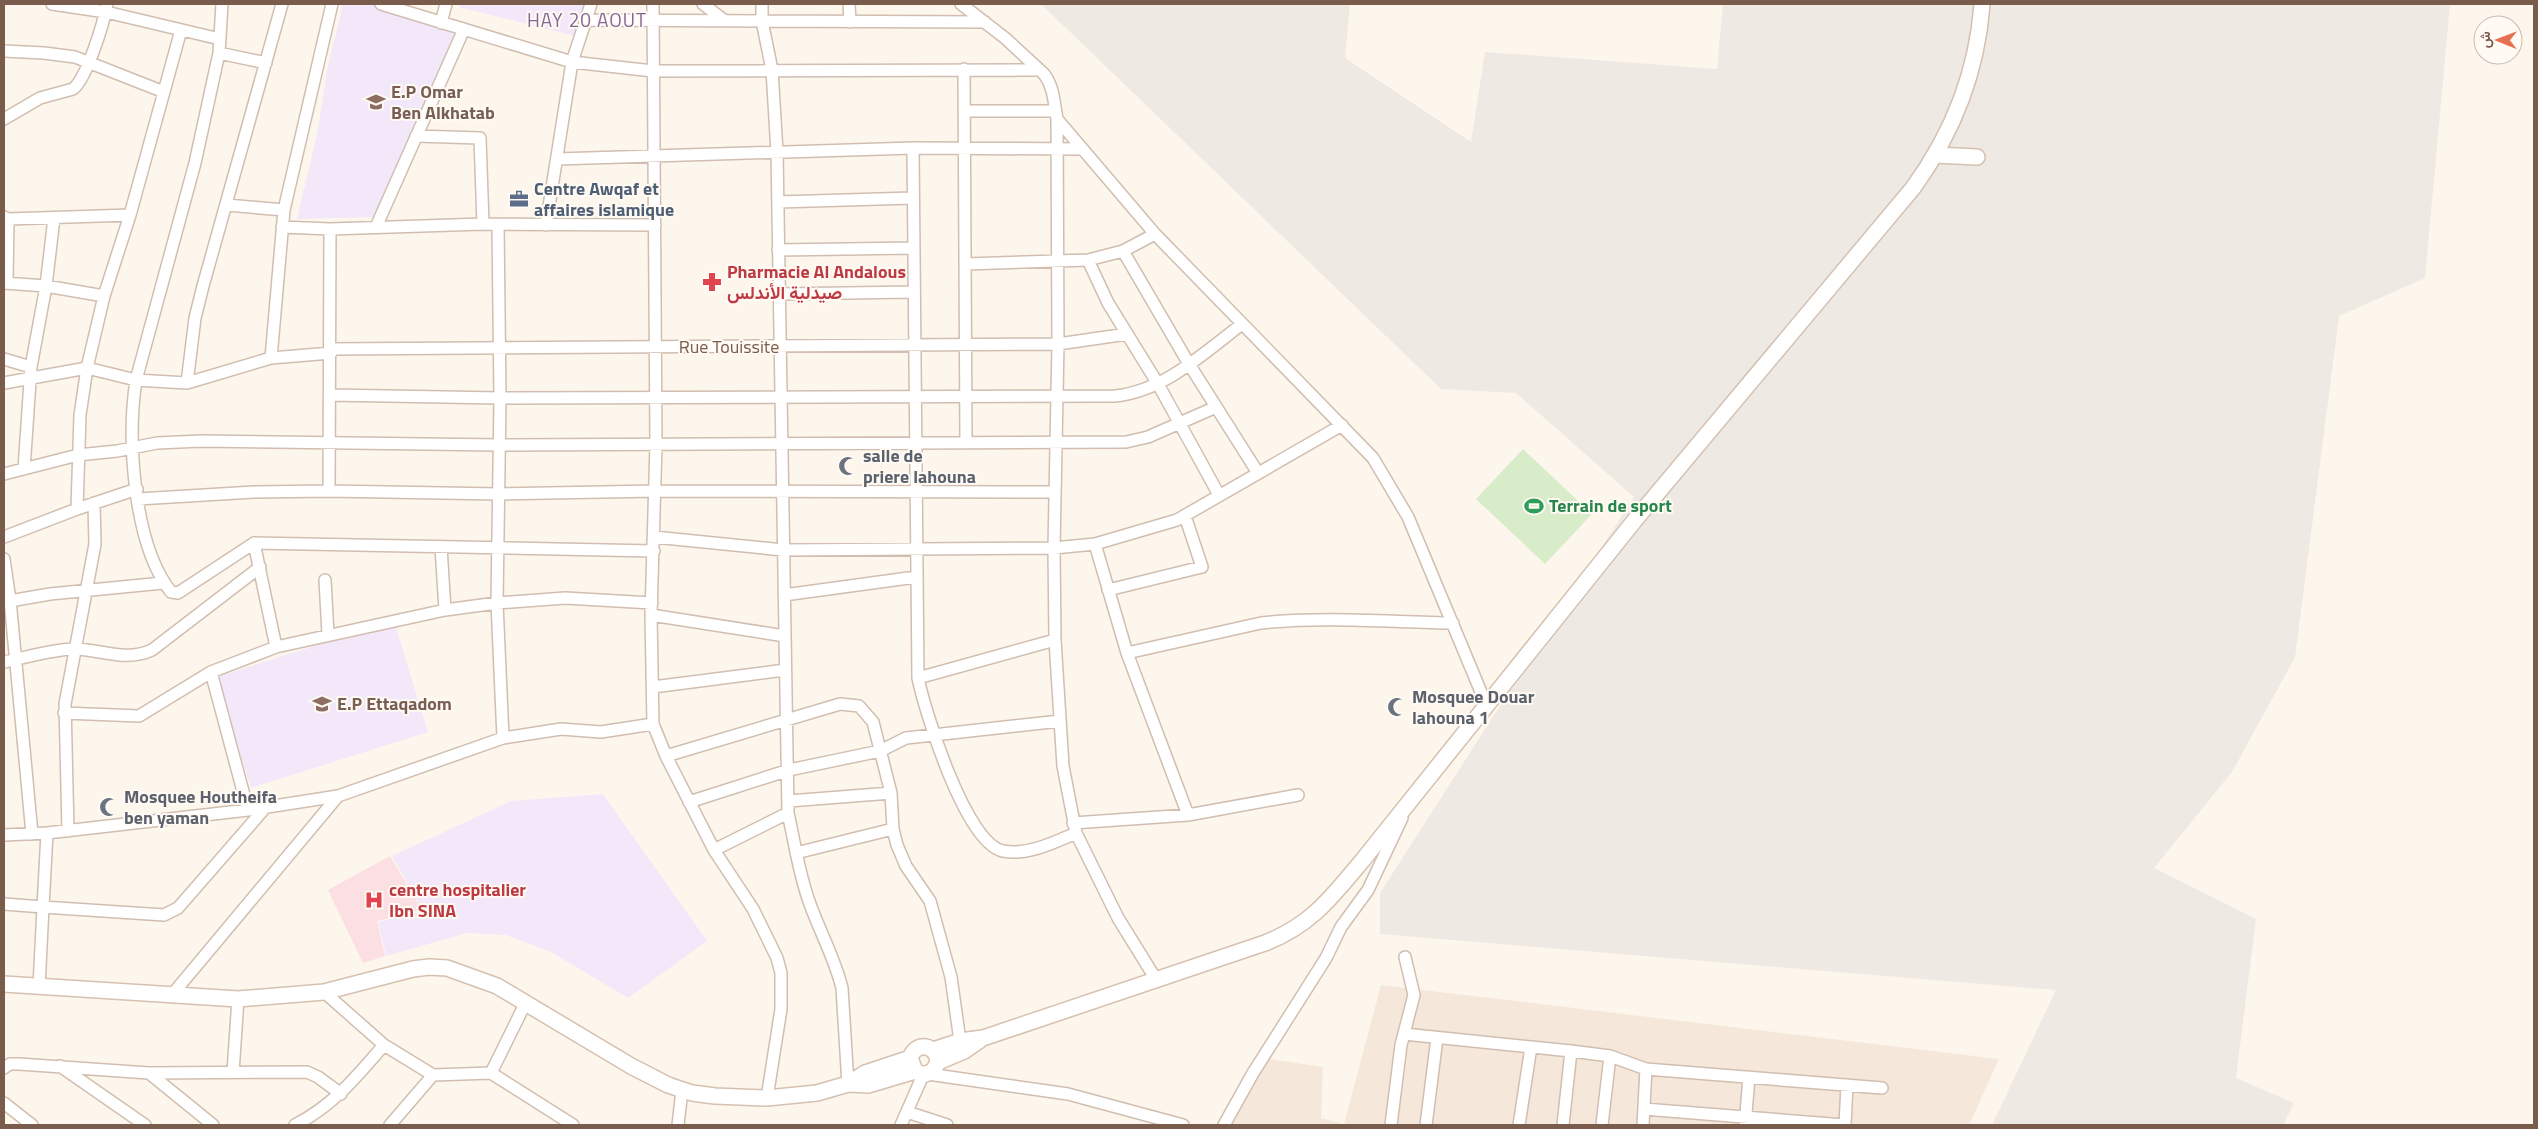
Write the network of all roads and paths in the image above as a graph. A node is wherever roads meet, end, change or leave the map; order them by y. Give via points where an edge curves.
1 (52, 4) edge
2 (222, 4) edge
3 (282, 4) edge
4 (332, 4) edge
5 (380, 4) edge
6 (446, 4) edge
7 (591, 4) edge
8 (653, 4) edge
9 (704, 4) edge
10 (762, 4) edge
11 (849, 4) edge
12 (961, 4) edge
13 (1982, 4) edge
14 (107, 8) edge
15 (587, 20) junction
16 (725, 21) junction
17 (762, 21) junction
18 (653, 22) junction
19 (850, 22) junction
20 (985, 22) junction
21 (441, 23) junction
22 (464, 29) junction
23 (181, 30) junction
24 (220, 39) junction
25 (4, 51) edge
26 (219, 53) junction
27 (89, 62) junction
28 (572, 62) junction
29 (266, 63) junction
30 (964, 69) junction
31 (772, 70) junction
32 (1039, 70) junction
33 (654, 71) junction
34 (164, 92) junction
35 (964, 111) junction
36 (1056, 115) junction
37 (4, 119) edge
38 (416, 136) junction
39 (913, 148) junction
40 (965, 148) junction
41 (1056, 149) junction
42 (1081, 149) junction
43 (778, 152) junction
44 (1935, 155) junction
45 (655, 156) junction
46 (1977, 157) dead end
47 (557, 159) junction
48 (913, 198) junction
49 (778, 202) junction
50 (227, 204) junction
51 (284, 210) junction
52 (130, 215) junction
53 (6, 218) edge
54 (54, 218) junction
55 (483, 224) junction
56 (498, 224) junction
57 (546, 225) junction
58 (655, 225) junction
59 (282, 227) junction
60 (376, 227) junction
61 (330, 229) junction
62 (1155, 234) junction
63 (913, 248) junction
64 (778, 250) junction
65 (1123, 250) junction
66 (1088, 260) junction
67 (1057, 262) junction
68 (966, 264) junction
69 (5, 283) edge
70 (46, 286) junction
71 (913, 292) junction
72 (779, 294) junction
73 (104, 296) junction
74 (1242, 324) junction
75 (1127, 334) junction
76 (1058, 344) junction
77 (499, 346) junction
78 (782, 346) junction
79 (914, 346) junction
80 (964, 346) junction
81 (655, 347) junction
82 (331, 351) junction
83 (271, 358) junction
84 (4, 360) edge
85 (1189, 364) junction
86 (87, 368) junction
87 (30, 373) junction
88 (136, 380) junction
89 (4, 383) edge
90 (187, 383) junction
91 (1158, 384) junction
92 (330, 395) junction
93 (916, 396) junction
94 (965, 396) junction
95 (1055, 397) junction
96 (500, 398) junction
97 (656, 398) junction
98 (782, 398) junction
99 (1216, 407) junction
100 (1179, 424) junction
101 (1342, 425) junction
102 (330, 442) junction
103 (915, 442) junction
104 (966, 442) junction
105 (1055, 442) junction
106 (783, 443) junction
107 (656, 444) junction
108 (500, 445) junction
109 (132, 447) junction
110 (78, 455) junction
111 (24, 469) junction
112 (1258, 473) junction
113 (4, 474) edge
114 (329, 491) junction
115 (655, 491) junction
116 (915, 491) junction
117 (783, 492) junction
118 (1054, 492) junction
119 (137, 494) junction
120 (499, 494) junction
121 (1219, 495) junction
122 (94, 504) junction
123 (77, 509) junction
124 (1185, 516) junction
125 (4, 537) edge
126 (654, 537) junction
127 (254, 543) junction
128 (1094, 544) junction
129 (441, 547) junction
130 (916, 548) junction
131 (1054, 548) junction
132 (498, 550) junction
133 (783, 550) junction
134 (654, 551) junction
135 (4, 559) edge
136 (260, 567) junction
137 (916, 577) junction
138 (325, 580) dead end
139 (163, 583) junction
140 (1108, 590) junction
141 (86, 591) junction
142 (784, 595) junction
143 (7, 601) edge
144 (497, 603) junction
145 (652, 609) junction
146 (445, 610) junction
147 (1453, 623) junction
148 (328, 634) junction
149 (785, 636) junction
150 (1055, 640) junction
151 (276, 647) junction
152 (75, 648) junction
153 (1127, 652) junction
154 (16, 659) junction
155 (4, 662) edge
156 (785, 670) junction
157 (210, 672) junction
158 (918, 678) junction
159 (653, 687) junction
160 (1486, 704) junction
161 (64, 713) junction
162 (787, 718) junction
163 (1060, 721) junction
164 (653, 724) junction
165 (934, 734) junction
166 (503, 738) junction
167 (880, 751) junction
168 (666, 756) junction
169 (789, 770) junction
170 (891, 793) junction
171 (1298, 795) dead end
172 (338, 796) junction
173 (1412, 796) junction
174 (689, 802) junction
175 (789, 807) junction
176 (264, 808) junction
177 (248, 810) junction
178 (1188, 815) junction
179 (1075, 828) junction
180 (893, 829) junction
181 (68, 830) junction
182 (47, 833) junction
183 (32, 834) junction
184 (4, 835) edge
185 (714, 850) junction
186 (796, 853) junction
187 (4, 904) edge
188 (43, 907) junction
189 (1405, 957) dead end
190 (1157, 981) junction
191 (4, 984) edge
192 (38, 987) junction
193 (324, 992) junction
194 (171, 996) junction
195 (238, 999) junction
196 (526, 1002) junction
197 (1404, 1034) junction
198 (983, 1038) junction
199 (1437, 1038) junction
200 (960, 1041) junction
201 (384, 1045) junction
202 (1532, 1047) junction
203 (1571, 1051) junction
204 (1610, 1056) junction
205 (925, 1065) junction
206 (59, 1066) junction
207 (4, 1068) edge
208 (1646, 1069) junction
209 (233, 1072) junction
210 (149, 1073) junction
211 (491, 1074) junction
212 (433, 1075) junction
213 (1749, 1077) junction
214 (848, 1084) junction
215 (1847, 1085) junction
216 (1882, 1088) dead end
217 (682, 1090) junction
218 (341, 1094) junction
219 (767, 1098) junction
220 (4, 1103) edge
221 (1644, 1108) junction
222 (907, 1112) junction
223 (1745, 1121) edge
224 (32, 1125) edge
225 (144, 1125) edge
226 (213, 1125) edge
227 (295, 1125) edge
228 (390, 1125) edge
229 (573, 1125) edge
230 (678, 1125) edge
231 (901, 1125) edge
232 (947, 1125) edge
233 (1183, 1125) edge
234 (1224, 1125) edge
235 (1391, 1125) edge
236 (1426, 1125) edge
237 (1519, 1125) edge
238 (1563, 1125) edge
239 (1602, 1125) edge
240 (1643, 1125) edge
241 (1845, 1125) edge

1 - 14 street
2 - 24 street
3 - 29 street
4 - 51 street
5 - 21 street
6 - 21 street
7 - 15 street
8 - 18 street
9 - 16 street
10 - 17 street
11 - 19 street
12 - 20 street
13 - 44 main road via 1966,88
14 - 23 street
14 - 27 street
15 - 18 street
15 - 28 street
16 - 17 street
16 - 18 street
17 - 19 street
17 - 31 street
18 - 33 street
19 - 20 street
20 - 32 street
21 - 22 street
22 - 28 street
22 - 38 street
23 - 24 street
23 - 34 street
24 - 26 street
25 - 27 street via 58,54
26 - 29 street
26 - 88 street via 185,204
27 - 34 street
27 - 37 street via 73,89 40,98
28 - 33 street
28 - 47 street
29 - 50 street
30 - 31 street
30 - 32 street
30 - 35 street
31 - 33 street
31 - 43 street
32 - 36 street via 1049,80
33 - 45 street
34 - 52 street
35 - 36 street
35 - 40 street
36 - 41 street
36 - 42 street
38 - 55 street via 480,138
38 - 60 street
39 - 40 street
39 - 43 street
39 - 48 street
40 - 41 street
40 - 68 street
41 - 42 street
41 - 67 street
42 - 62 street
43 - 45 street
43 - 49 street
44 - 46 main road
44 - 160 main road via 1893,214 1729,407
45 - 47 street
45 - 58 street
47 - 57 street
48 - 49 street
48 - 63 street
49 - 64 street
50 - 51 street
50 - 90 street via 195,318
51 - 59 street
52 - 54 street
52 - 73 street
53 - 54 street
53 - 69 street
54 - 70 street
55 - 56 street
55 - 60 street
56 - 57 street
56 - 77 street
57 - 58 street
58 - 81 street
59 - 61 street
59 - 83 street
60 - 61 street
61 - 82 street
62 - 65 street
62 - 74 street
63 - 64 street
63 - 71 street
64 - 72 street
65 - 66 street
65 - 85 street
66 - 67 street
66 - 75 street
67 - 68 street
67 - 76 street
68 - 80 street
69 - 70 street
70 - 73 street
70 - 87 street
71 - 72 street
71 - 79 street
72 - 78 street
73 - 86 street
74 - 85 street
74 - 101 street
75 - 76 street, Rue Touissite
75 - 91 street
76 - 80 street, Rue Touissite
76 - 95 street
77 - 81 street, Rue Touissite
77 - 82 street, Rue Touissite
77 - 96 street
78 - 79 street, Rue Touissite
78 - 81 street, Rue Touissite
78 - 98 street
79 - 80 street, Rue Touissite
79 - 93 street
80 - 94 street
81 - 97 street
82 - 83 street, Rue Touissite
82 - 92 street
83 - 90 street, Rue Touissite
84 - 87 street
85 - 91 street
85 - 99 street
86 - 87 street
86 - 88 street, Rue Touissite
86 - 110 street
87 - 89 street
87 - 111 street
88 - 90 street, Rue Touissite
88 - 109 street
91 - 95 street via 1127,395
91 - 100 street
92 - 96 street
92 - 102 street
93 - 94 street
93 - 98 street
93 - 103 street
94 - 95 street
94 - 104 street
95 - 105 street
96 - 97 street
96 - 108 street
97 - 98 street
97 - 107 street
98 - 106 street
99 - 100 street
99 - 112 street
100 - 105 street via 1126,442
100 - 121 street
101 - 112 street
101 - 147 street via 1373,458 1394,491
102 - 108 street
102 - 109 street via 201,441
102 - 114 street
103 - 104 street
103 - 106 street
103 - 116 street
104 - 105 street
105 - 118 street
106 - 107 street
106 - 117 street
107 - 108 street
107 - 115 street
108 - 120 street
109 - 110 street
109 - 119 street
110 - 111 street
110 - 123 street
111 - 113 street
112 - 121 street
114 - 119 street
114 - 120 street
115 - 117 street
115 - 120 street
115 - 126 street
116 - 117 street
116 - 118 street
116 - 130 street
117 - 133 street
118 - 131 street
119 - 122 street
119 - 139 street via 146,537
120 - 132 street
121 - 124 street
122 - 123 street
122 - 141 street via 95,544
123 - 125 street
124 - 128 street
124 - 140 street via 1202,567
126 - 133 street
126 - 134 street
127 - 129 street
127 - 136 street
127 - 139 street via 178,593 171,592
128 - 131 street
128 - 140 street
129 - 132 street
129 - 146 street
130 - 131 street
130 - 133 street
130 - 137 street
131 - 150 street
132 - 134 street
132 - 144 street
133 - 142 street
134 - 145 street
135 - 143 street
136 - 151 street
136 - 152 street via 140,656
137 - 142 street
137 - 158 street
138 - 148 street
139 - 141 street
140 - 153 street
141 - 143 street
141 - 152 street
142 - 149 street
143 - 154 street
144 - 145 street via 565,598
144 - 146 street
144 - 166 street
145 - 149 street
145 - 159 street
146 - 148 street
147 - 153 street via 1282,621
147 - 160 street
148 - 151 street
149 - 156 street
150 - 158 street
150 - 163 street
151 - 157 street
152 - 154 street
152 - 161 street
153 - 178 street
154 - 155 street
154 - 183 street
156 - 159 street
156 - 162 street
157 - 161 street via 139,716
157 - 177 street
158 - 165 street
159 - 164 street
160 - 173 main road
161 - 181 street
162 - 167 street via 840,704 859,706 873,722
162 - 168 street
162 - 169 street
163 - 165 street
163 - 179 street via 1063,766
164 - 166 street via 601,732 561,729
164 - 168 street
165 - 167 street via 906,738
165 - 179 street via 966,810 994,848 1004,852 1045,846
166 - 172 street
167 - 169 street
167 - 170 street
168 - 174 street
169 - 174 street
169 - 175 street
170 - 175 street
170 - 180 street
171 - 178 street
172 - 176 street
172 - 194 street
173 - 190 main road via 1341,887 1306,922 1286,935
173 - 234 street via 1368,890 1341,926 1326,958
174 - 185 street
175 - 185 street
175 - 186 street
176 - 177 street
176 - 188 street via 172,912
177 - 181 street
178 - 179 street
179 - 190 street via 1118,918
180 - 186 street
180 - 200 street via 906,866 930,901 950,976
181 - 182 street
182 - 183 street
182 - 188 street
183 - 184 street
185 - 219 street via 753,909 770,941 781,973 778,1032
186 - 214 street via 810,904 840,981
187 - 188 street
188 - 192 street
189 - 197 street via 1414,995
190 - 198 main road
191 - 192 main road
192 - 194 main road
193 - 195 main road
193 - 196 main road via 429,967 461,971
193 - 201 street
194 - 195 main road
195 - 209 street
196 - 211 street
196 - 217 main road via 631,1066
197 - 199 street
197 - 235 street
198 - 200 main road
198 - 205 main road via 964,1050
199 - 202 street
199 - 236 street
200 - 205 main road
201 - 212 street
201 - 218 street
202 - 203 street
202 - 237 street
203 - 204 street
203 - 238 street
204 - 208 street
204 - 239 street
205 - 214 main road via 864,1072
205 - 222 street
205 - 233 street via 1068,1094
206 - 207 street via 10,1064
206 - 210 street
206 - 225 street
208 - 213 street
208 - 221 street
209 - 210 street
209 - 218 street via 307,1072
210 - 226 street
211 - 212 street
211 - 229 street
212 - 228 street
213 - 215 street
213 - 223 street
214 - 219 main road via 817,1093
215 - 216 street
215 - 241 street
217 - 219 main road via 715,1096
217 - 230 street
218 - 227 street
220 - 224 street
221 - 223 street
221 - 240 street
222 - 231 street
222 - 232 street
223 - 241 street

